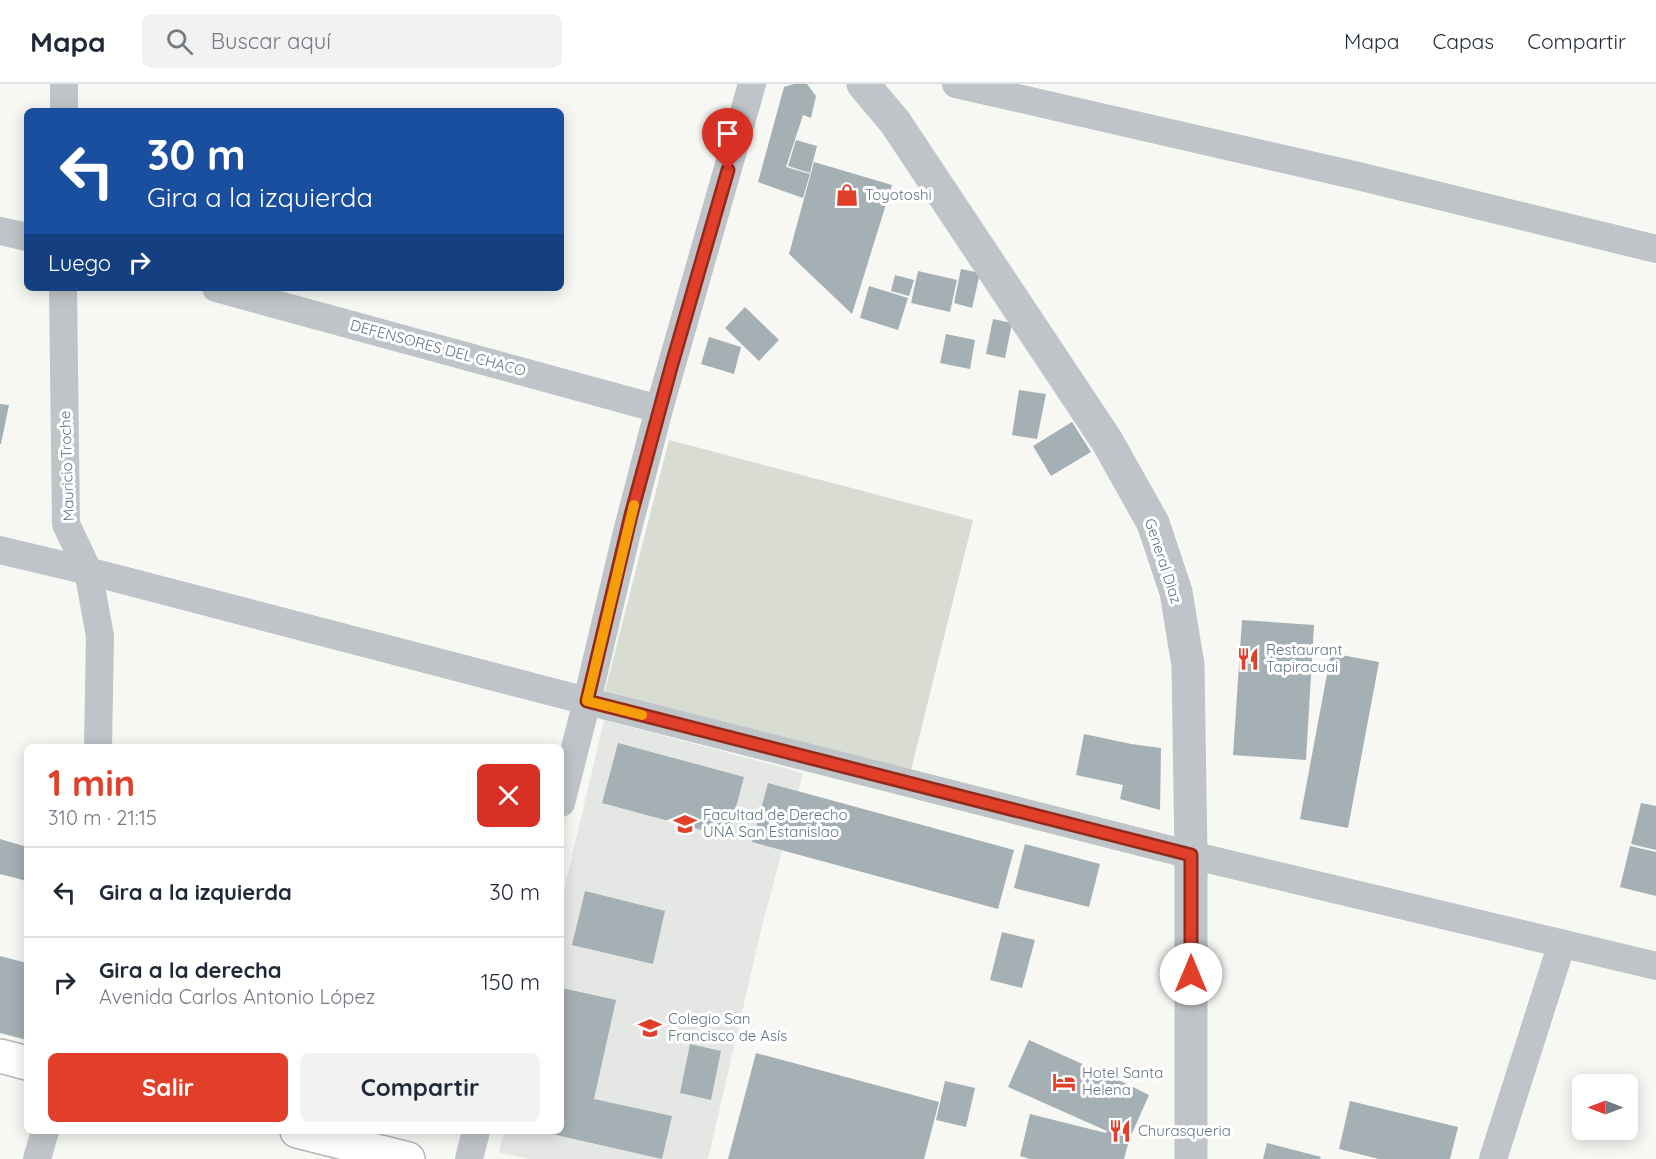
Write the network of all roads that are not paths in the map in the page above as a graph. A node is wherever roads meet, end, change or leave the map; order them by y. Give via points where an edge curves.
1 (64, 84) edge
2 (752, 84) edge
3 (863, 84) edge
4 (956, 84) edge
5 (64, 108) edge
6 (0, 231) edge
7 (24, 236) edge
8 (1656, 249) edge
9 (63, 291) edge
10 (227, 291) edge
11 (659, 409) junction
12 (0, 550) edge
13 (88, 571) junction
14 (587, 701) junction
15 (98, 744) edge
16 (564, 791) edge
17 (1191, 855) junction
18 (1562, 943) junction
19 (1656, 966) edge
20 (0, 1056) edge
21 (24, 1062) edge
22 (44, 1134) edge
23 (309, 1134) edge
24 (475, 1134) edge
25 (37, 1159) edge
26 (408, 1159) edge
27 (469, 1159) edge
28 (1191, 1159) edge
29 (1493, 1159) edge

1 - 5 street
2 - 11 street
3 - 17 street, General Diaz via 895,122 971,234 1107,441 1153,523 1176,592 1188,665
4 - 8 street
6 - 7 street
9 - 13 street, Mauricio Troche via 66,524
10 - 11 street, DEFENSORES DEL CHACO
11 - 14 street
12 - 13 street
13 - 14 street
13 - 15 street, Mauricio Troche via 100,636
14 - 16 street
14 - 17 street
17 - 18 street
17 - 28 street, General Diaz
18 - 19 street
18 - 29 street
20 - 21 main road
22 - 25 street
23 - 26 main road
24 - 27 street

